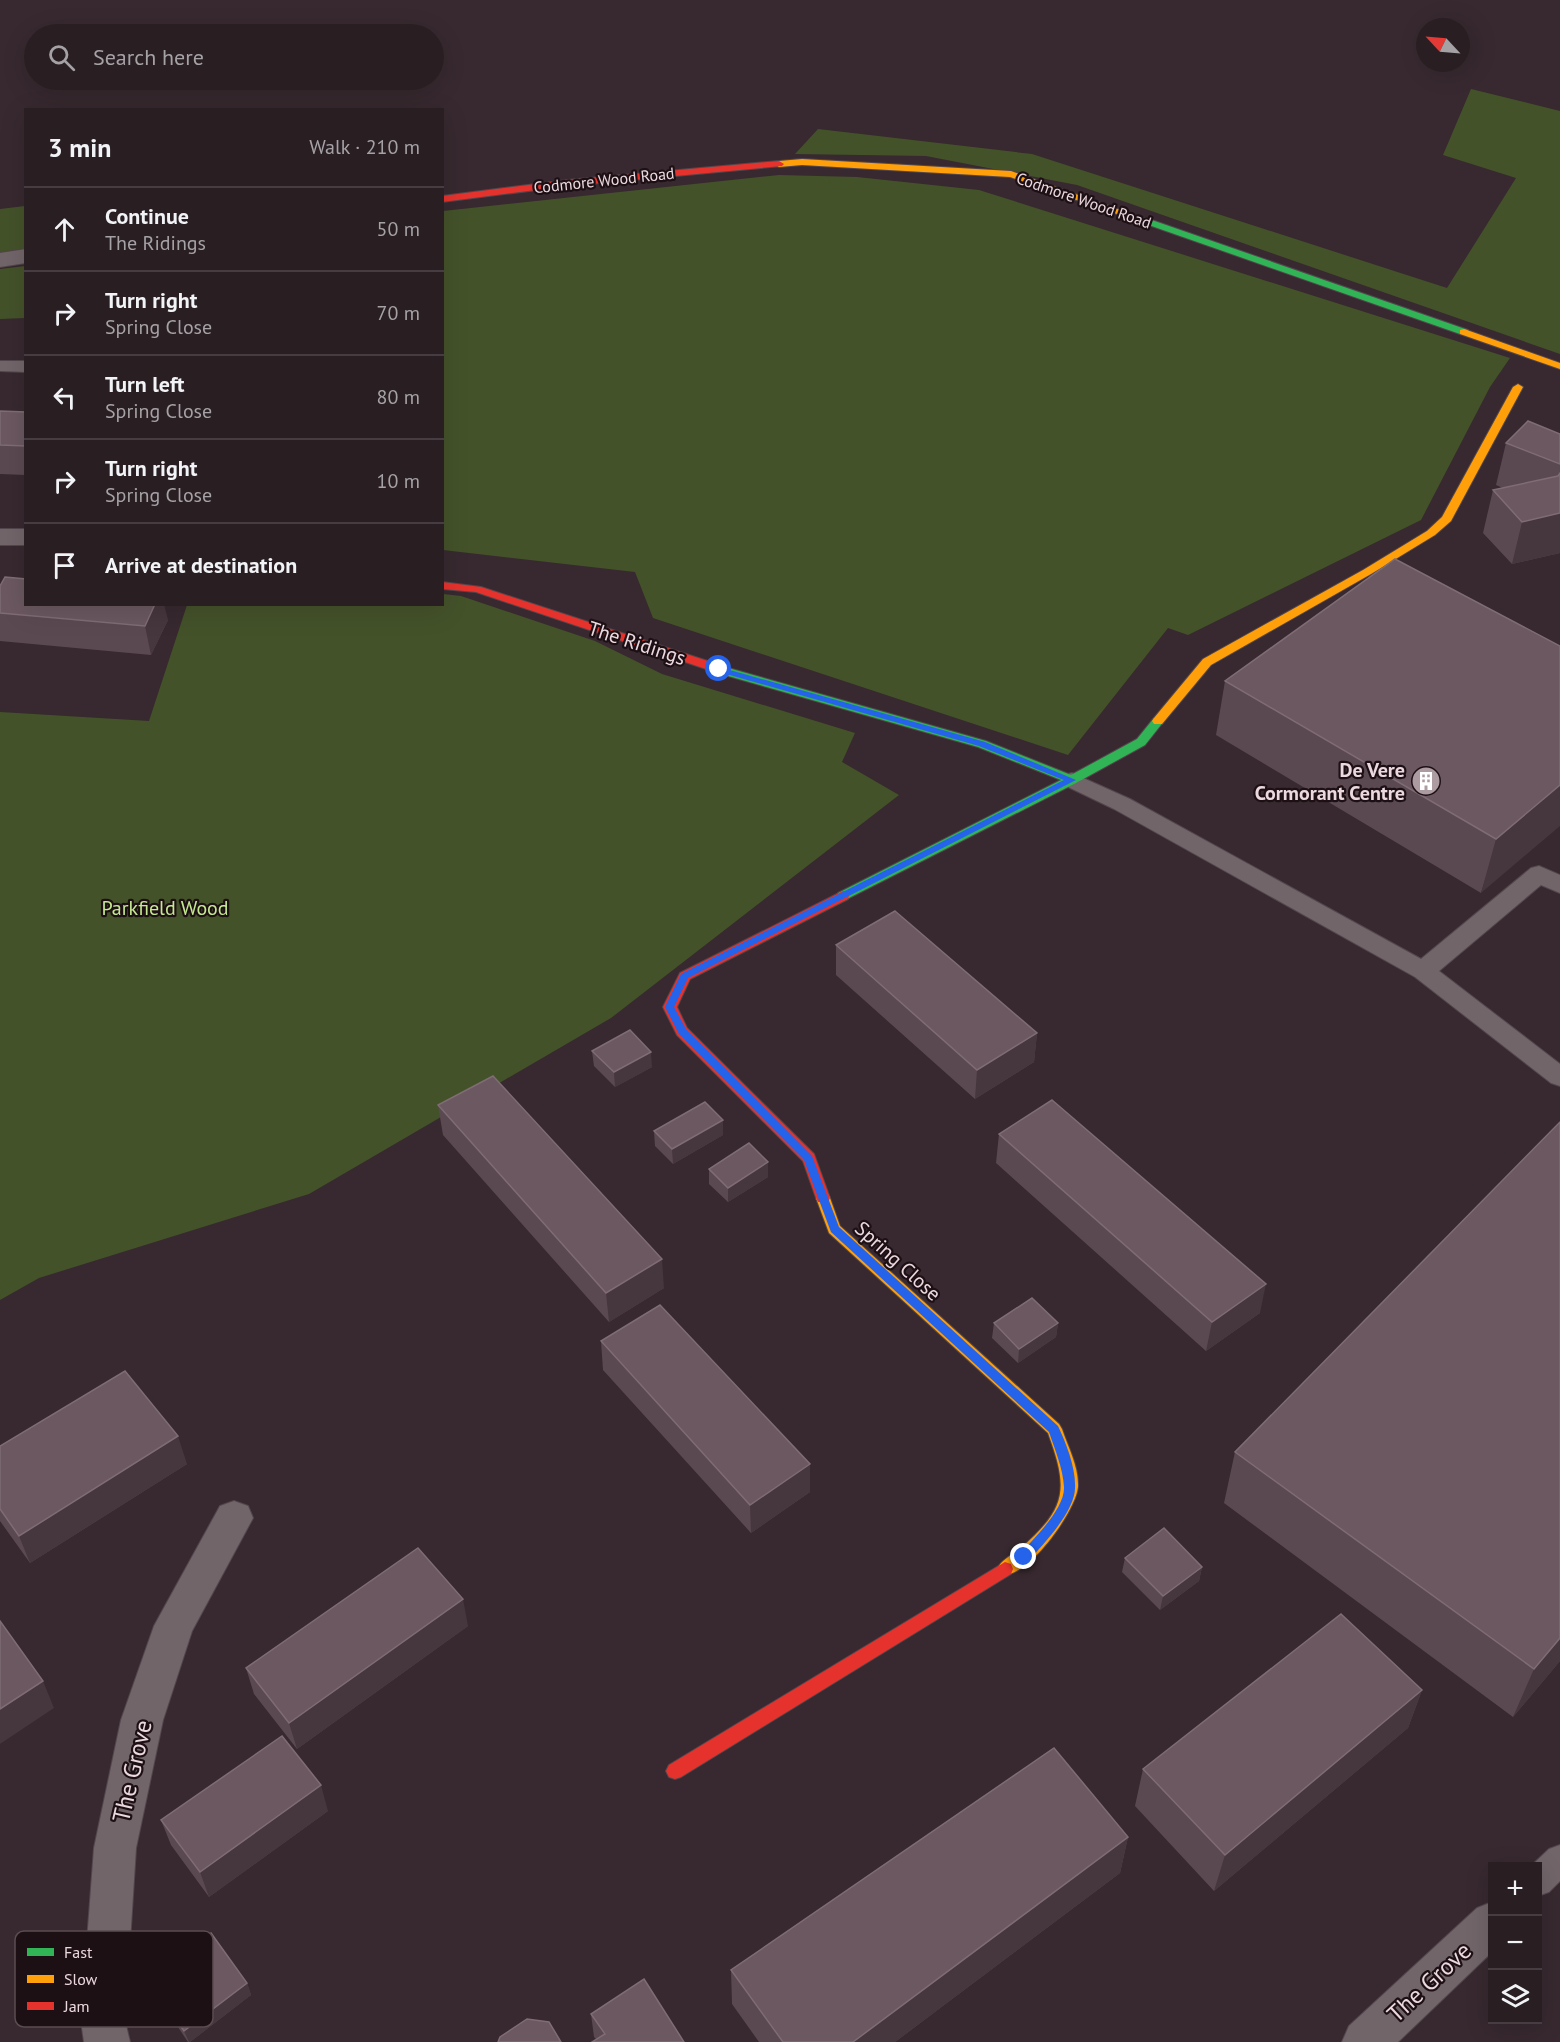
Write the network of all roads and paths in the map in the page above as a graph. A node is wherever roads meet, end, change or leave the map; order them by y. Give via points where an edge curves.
1 (444, 199) edge
2 (24, 256) edge
3 (0, 260) edge
4 (0, 366) edge
5 (24, 366) edge
6 (1560, 366) edge
7 (1518, 387) dead end
8 (0, 537) edge
9 (24, 537) edge
10 (1367, 572) junction
11 (1387, 583) edge
12 (444, 585) edge
13 (1072, 780) junction
14 (1560, 885) edge
15 (1423, 971) junction
16 (1560, 1077) edge
17 (234, 1518) dead end
18 (675, 1771) dead end
19 (1560, 1860) edge
20 (1542, 1877) edge
21 (1488, 1927) edge
22 (109, 1931) edge
23 (104, 2027) edge
24 (107, 2042) edge
25 (1365, 2042) edge

1 - 6 street, Codmore Wood Road via 568,183 802,162 1011,174
2 - 3 street
4 - 5 lane
7 - 10 street via 1447,519
8 - 9 street
10 - 11 lane
10 - 13 street via 1207,662 1141,742
12 - 13 street, The Ridings via 477,589 719,669 982,744
13 - 15 lane
13 - 18 street, Spring Close via 685,976 670,1007 682,1031 809,1158 834,1229 1054,1429 1070,1490 1056,1522 1024,1557
14 - 15 lane via 1539,874
15 - 16 lane
17 - 22 street, The Grove via 174,1626 142,1720 115,1848
19 - 20 lane
21 - 25 street, The Grove
23 - 24 street, The Grove

